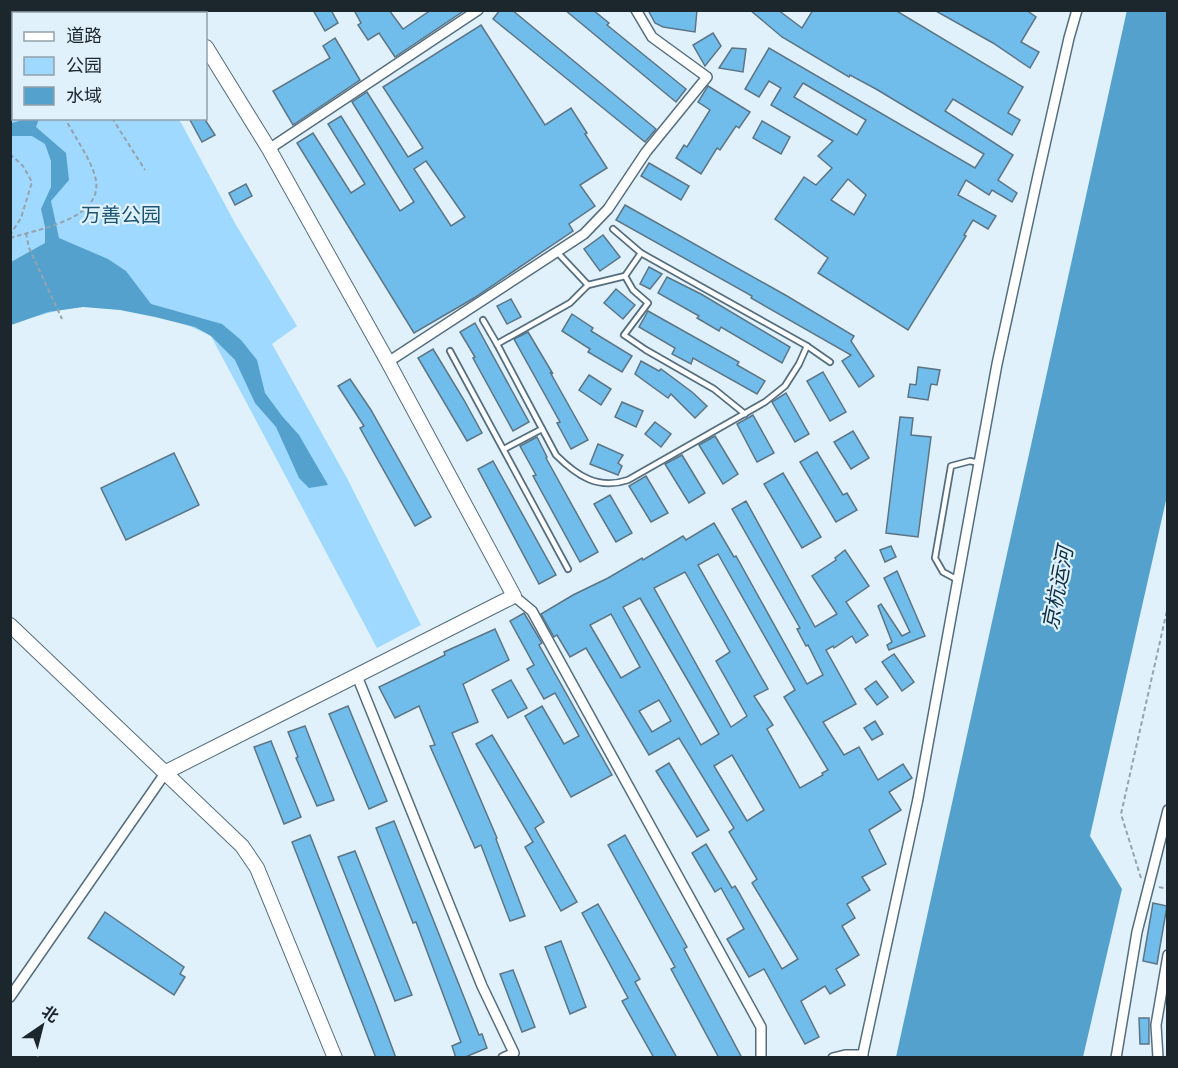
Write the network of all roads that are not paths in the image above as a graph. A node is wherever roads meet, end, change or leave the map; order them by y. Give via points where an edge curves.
1 (478, 10) edge
2 (636, 10) edge
3 (1077, 10) edge
4 (207, 49) edge
5 (269, 149) junction
6 (613, 230) dead end
7 (557, 252) junction
8 (641, 253) junction
9 (625, 276) junction
10 (588, 285) junction
11 (483, 320) dead end
12 (497, 344) junction
13 (807, 346) junction
14 (450, 351) dead end
15 (388, 362) junction
16 (830, 362) dead end
17 (746, 414) junction
18 (542, 429) junction
19 (504, 449) junction
20 (979, 463) junction
21 (568, 569) dead end
22 (958, 580) junction
23 (514, 596) junction
24 (10, 625) edge
25 (357, 676) junction
26 (166, 772) junction
27 (1167, 810) edge
28 (1167, 955) edge
29 (10, 997) edge
30 (515, 1055) edge
31 (862, 1056) edge
32 (335, 1058) edge
33 (503, 1058) edge
34 (760, 1058) edge
35 (833, 1058) edge
36 (1116, 1058) edge
37 (1158, 1058) edge

1 - 5 street
2 - 7 street via 652,37 707,77 646,152 608,208 584,234
3 - 20 street via 997,364
4 - 5 street
5 - 15 street
6 - 8 lane
7 - 10 lane
7 - 15 street
8 - 9 lane
8 - 13 lane
9 - 10 lane
9 - 17 lane via 648,303 624,334 714,389
10 - 12 lane via 570,303
11 - 12 lane
12 - 18 lane
13 - 16 lane
13 - 17 lane via 785,386
14 - 19 lane
15 - 23 street
17 - 18 lane via 615,484 585,477 568,466 556,455
18 - 19 lane
19 - 21 lane
20 - 22 street
20 - 22 lane via 969,461 951,466 935,558 943,572
22 - 31 street via 918,799
23 - 25 street
23 - 34 street via 532,611 761,1027
24 - 26 street
25 - 26 street
25 - 30 street via 482,986
26 - 29 street
26 - 32 street via 242,846 257,868
27 - 36 street via 1137,932
28 - 37 street via 1156,1025
30 - 33 street
31 - 35 street

